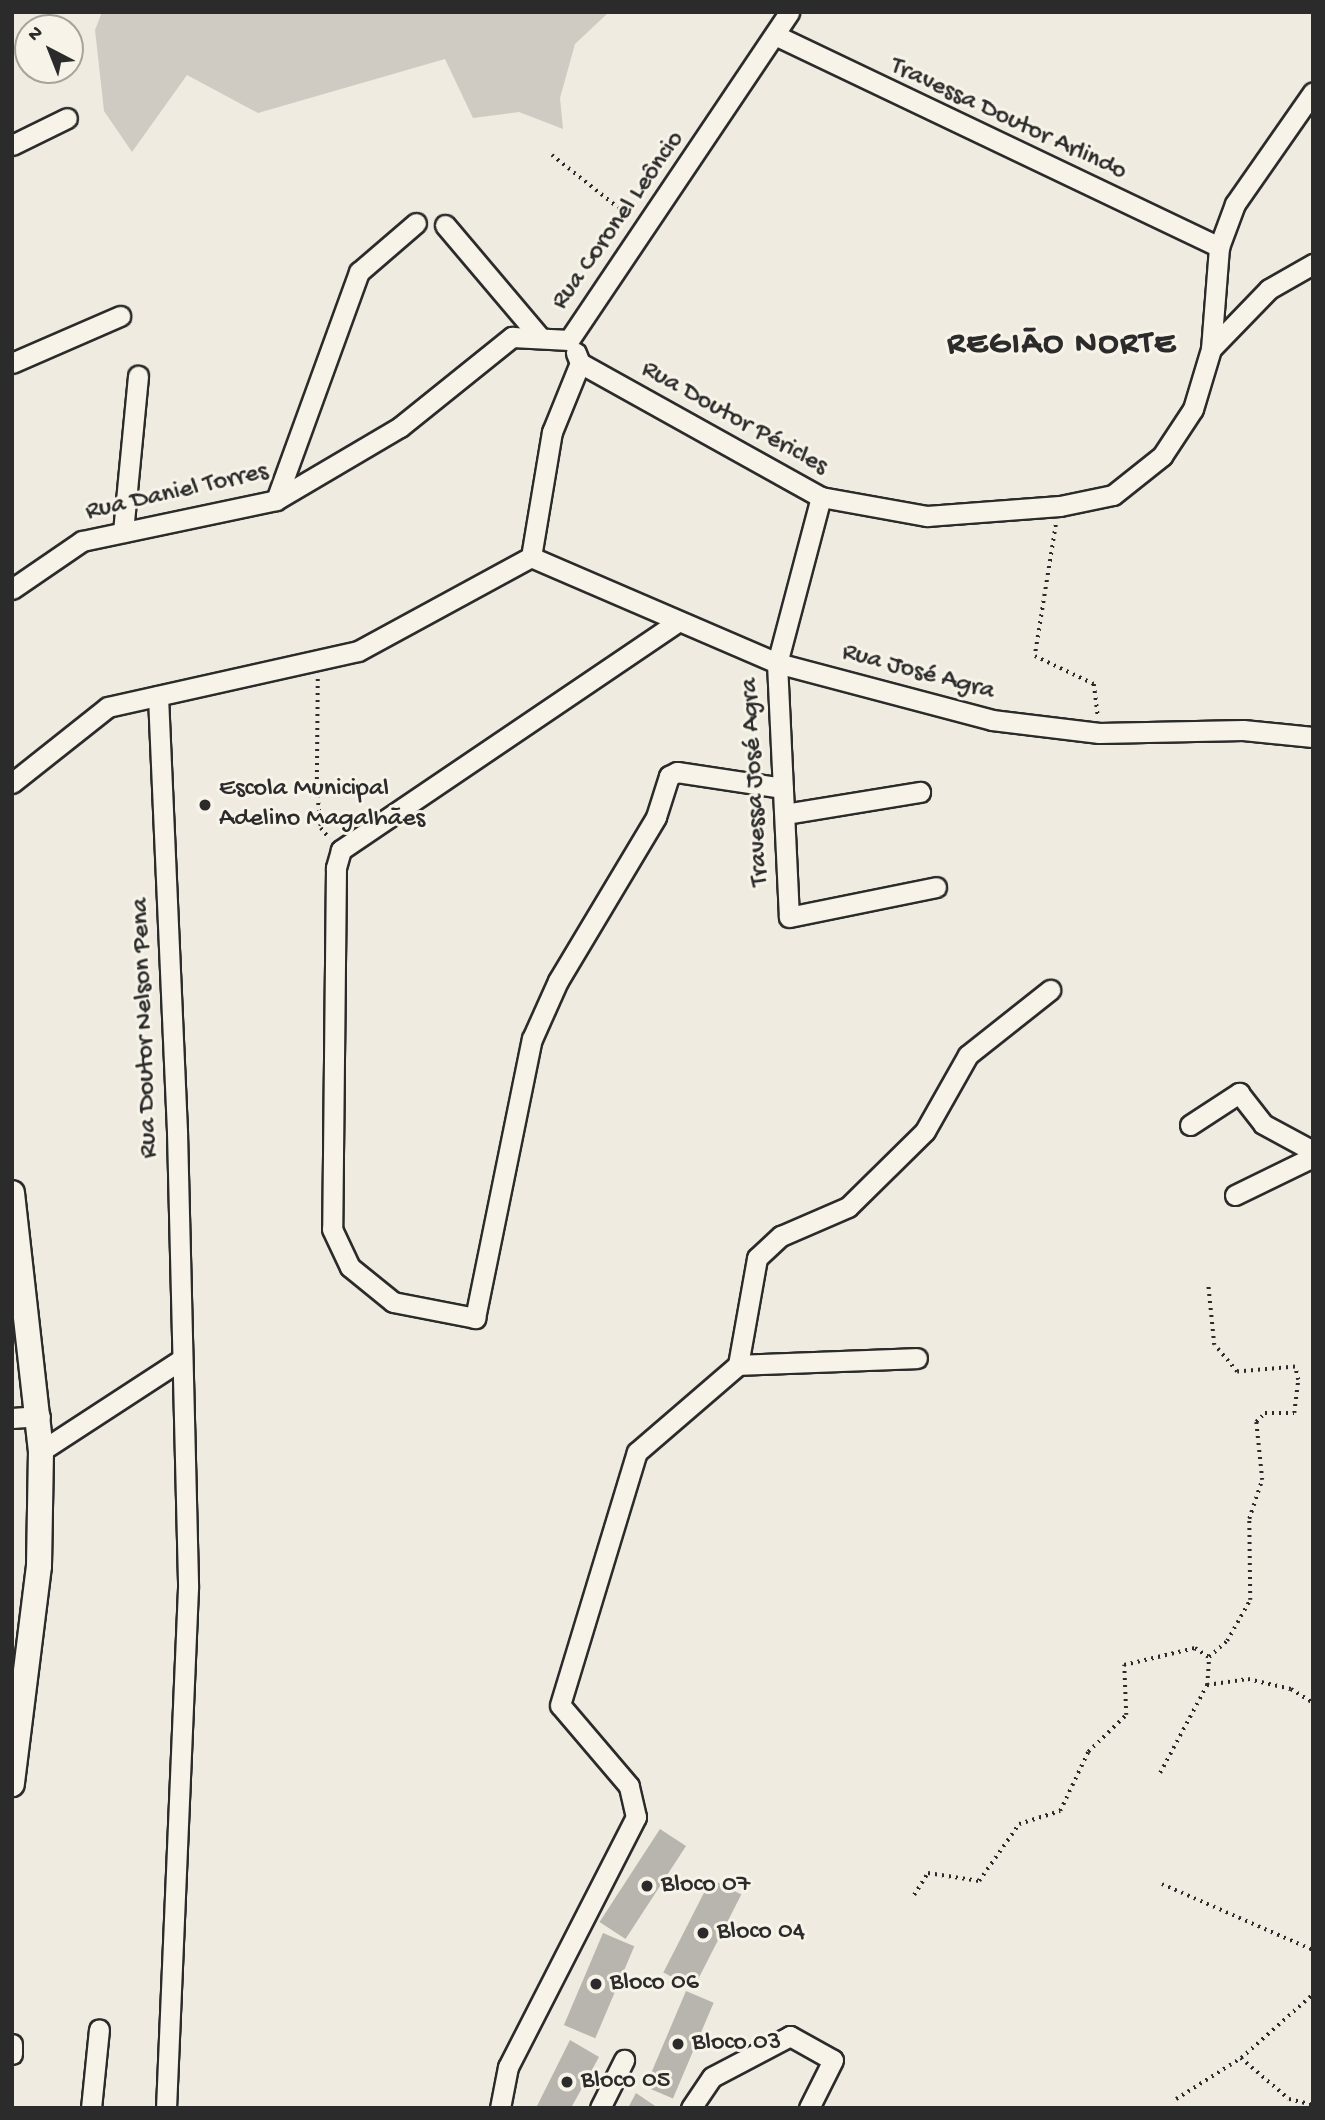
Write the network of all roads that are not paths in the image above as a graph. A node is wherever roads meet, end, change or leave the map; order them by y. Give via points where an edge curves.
1 (789, 12) edge
2 (777, 36) junction
3 (1313, 92) edge
4 (66, 118) dead end
5 (12, 145) edge
6 (416, 223) dead end
7 (445, 225) dead end
8 (1219, 247) junction
9 (1313, 264) edge
10 (120, 316) dead end
11 (538, 335) junction
12 (569, 340) junction
13 (1211, 349) junction
14 (12, 363) edge
15 (580, 363) junction
16 (138, 376) dead end
17 (821, 498) junction
18 (276, 500) junction
19 (123, 532) junction
20 (531, 557) junction
21 (12, 589) edge
22 (676, 623) junction
23 (777, 663) junction
24 (158, 696) junction
25 (1313, 737) edge
26 (12, 783) edge
27 (783, 788) junction
28 (920, 792) dead end
29 (785, 814) junction
30 (936, 887) dead end
31 (1050, 990) dead end
32 (1190, 1125) dead end
33 (1313, 1151) edge
34 (1313, 1157) edge
35 (12, 1193) edge
36 (1235, 1195) dead end
37 (917, 1358) dead end
38 (182, 1359) junction
39 (738, 1365) junction
40 (40, 1416) junction
41 (12, 1418) edge
42 (41, 1451) junction
43 (12, 1784) edge
44 (99, 2029) dead end
45 (12, 2044) edge
46 (12, 2054) edge
47 (624, 2060) dead end
48 (91, 2108) edge
49 (166, 2108) edge
50 (500, 2108) edge
51 (600, 2108) edge
52 (691, 2108) edge
53 (808, 2108) edge

1 - 2 street, Rua Coronel Leôncio
2 - 8 street, Travessa Doutor Arlindo
2 - 12 street, Rua Coronel Leôncio
3 - 8 street, Rua Doutor Péricles via 1261,158
4 - 5 street
6 - 18 street via 359,272
7 - 11 street
8 - 13 street, Rua Doutor Péricles
9 - 13 street via 1269,289
10 - 14 street
11 - 12 street, Rua Daniel Torres
11 - 18 street, Rua Daniel Torres via 512,337 400,427
12 - 15 street, Rua Coronel Leôncio
13 - 17 street, Rua Doutor Péricles via 1193,408 1163,456 1113,495 1059,506 926,516
15 - 17 street, Rua Doutor Péricles
15 - 20 street via 552,432
16 - 19 street
17 - 23 street, Travessa José Agra
18 - 19 street, Rua Daniel Torres
19 - 21 street, Rua Daniel Torres via 60,551
20 - 22 street, Rua José Agra
20 - 24 street via 387,637 318,664
22 - 23 street, Rua José Agra
22 - 27 street via 341,850 336,869 332,1229 339,1251 393,1303 475,1318 532,1039 558,981 656,817 669,776 677,772
23 - 25 street, Rua José Agra via 992,720 1099,733 1243,730
23 - 27 street, Travessa José Agra
24 - 26 street via 108,707
24 - 38 street, Rua Doutor Nelson Pena
27 - 29 street, Travessa José Agra
28 - 29 street
29 - 30 street, Travessa José Agra via 791,919
31 - 39 street via 968,1055 925,1131 848,1207 781,1236 757,1258
32 - 33 street via 1239,1093 1263,1124
34 - 36 street
35 - 40 main road
37 - 39 street
38 - 42 street
38 - 49 street, Rua Doutor Nelson Pena via 188,1588
39 - 50 street via 637,1452 560,1705 629,1786 636,1817 508,2067
40 - 41 street
40 - 42 main road
42 - 43 main road via 39,1566
44 - 48 street
45 - 46 street
47 - 51 street
52 - 53 street via 712,2077 766,2043 790,2036 811,2043 833,2060

